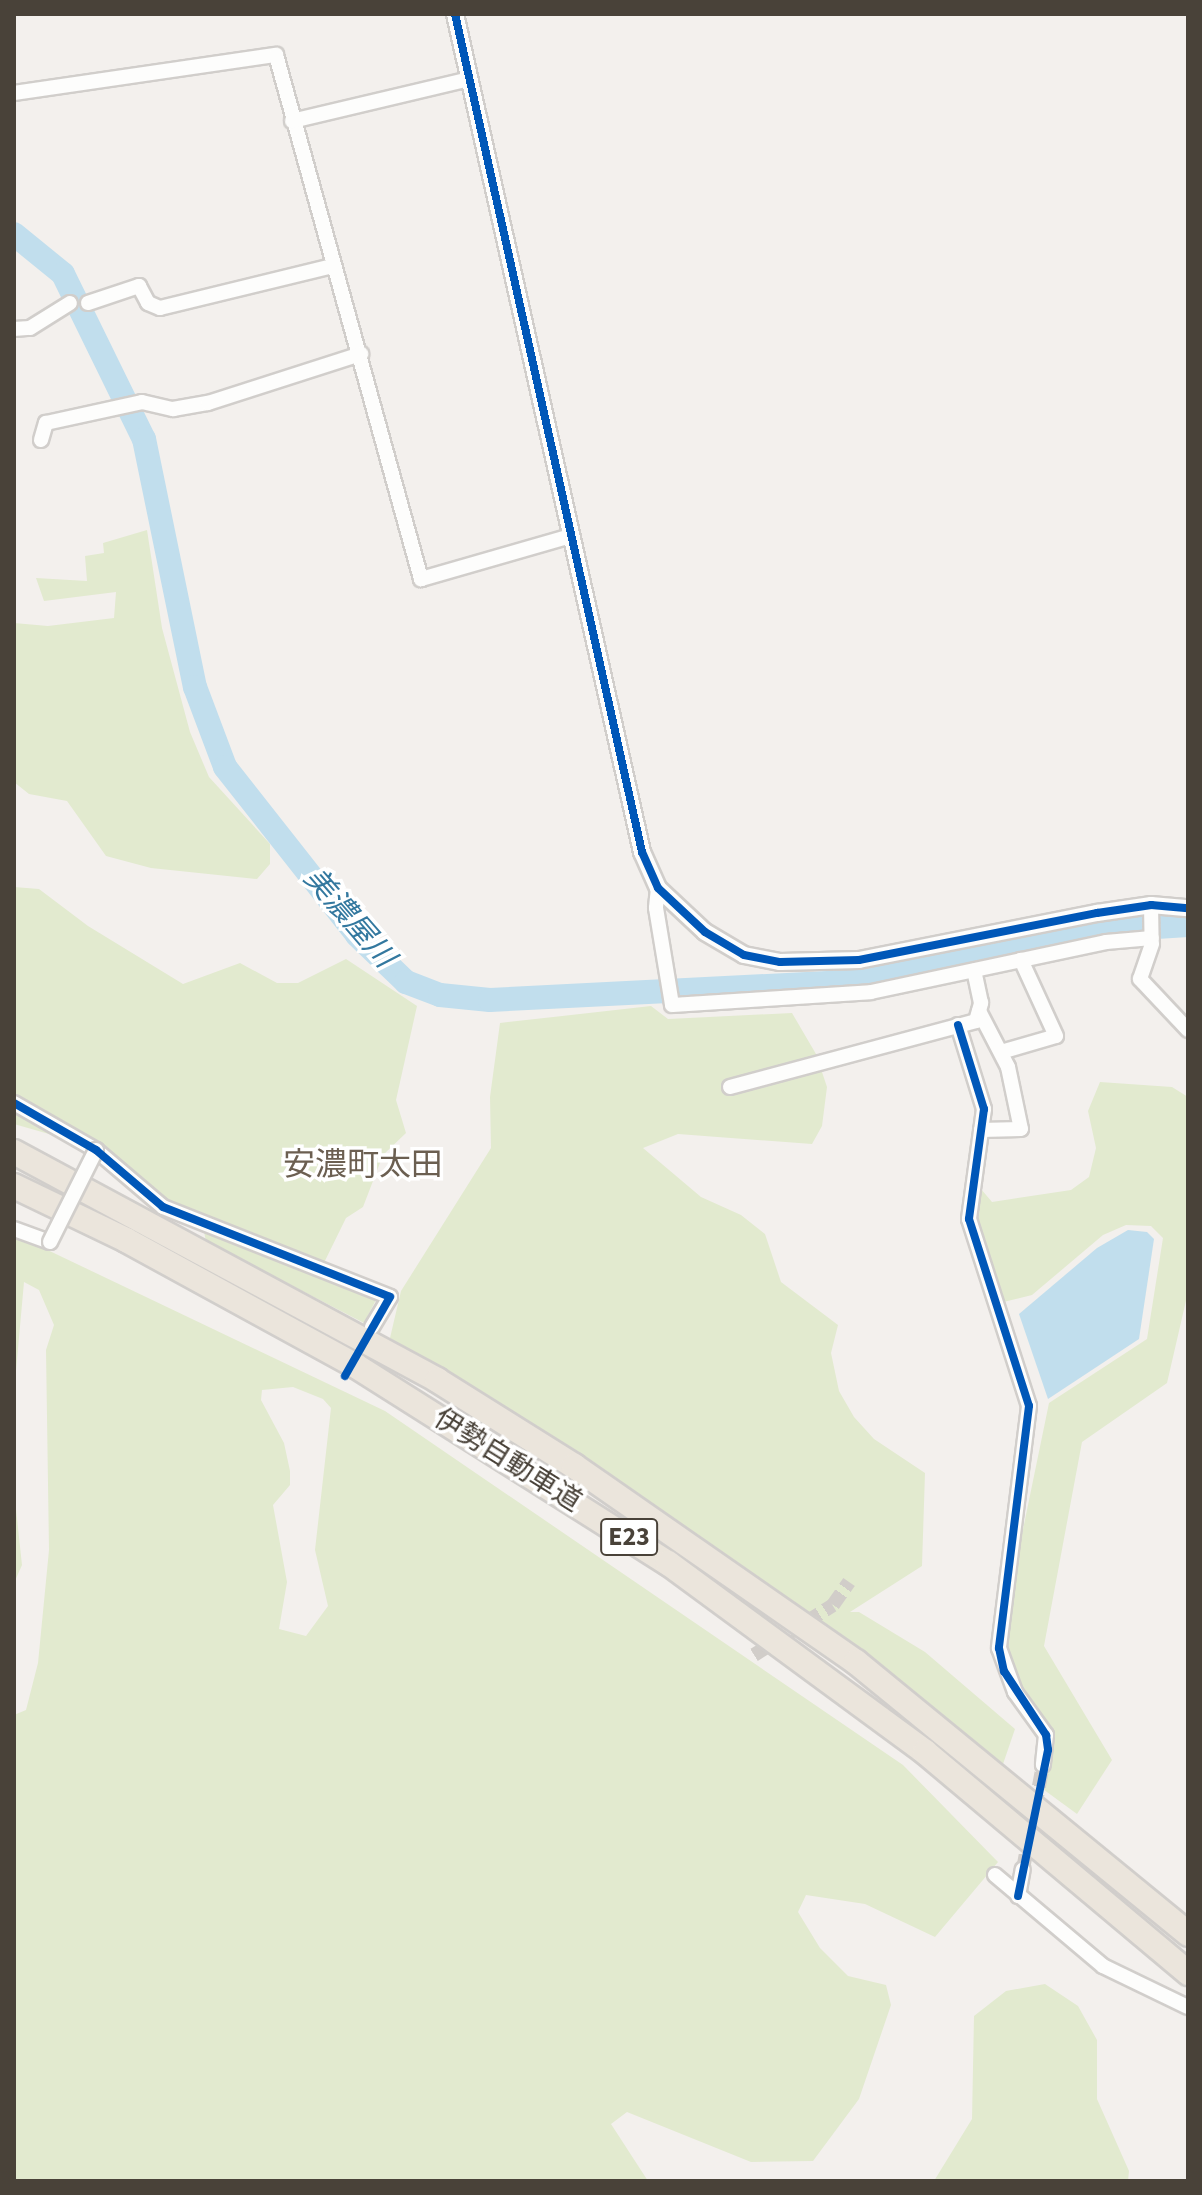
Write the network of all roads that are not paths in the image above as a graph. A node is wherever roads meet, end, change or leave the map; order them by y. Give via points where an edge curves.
1 (455, 14) edge
2 (470, 79) junction
3 (14, 93) edge
4 (292, 121) junction
5 (332, 266) junction
6 (70, 303) dead end
7 (88, 303) dead end
8 (14, 329) edge
9 (361, 354) junction
10 (41, 440) dead end
11 (571, 536) junction
12 (658, 888) junction
13 (1151, 908) junction
14 (1188, 908) edge
15 (1152, 936) junction
16 (1021, 960) junction
17 (974, 971) junction
18 (979, 1011) junction
19 (958, 1025) junction
20 (1188, 1030) edge
21 (1001, 1052) junction
22 (730, 1087) dead end
23 (14, 1103) edge
24 (981, 1130) junction
25 (96, 1150) junction
26 (14, 1152) edge
27 (14, 1186) edge
28 (14, 1229) edge
29 (372, 1327) dead end
30 (1043, 1765) tunnel mouth
31 (1023, 1869) tunnel mouth
32 (995, 1875) dead end
33 (1018, 1896) junction
34 (1188, 1934) edge
35 (1188, 1973) edge
36 (1188, 2007) edge

1 - 2 street
2 - 4 street
2 - 11 street
3 - 4 street via 276,55
4 - 5 street
5 - 7 street via 160,308 148,303 139,286
5 - 9 street
6 - 8 street via 30,328
9 - 10 street via 208,403 173,409 142,402 46,423
9 - 11 street via 421,579
11 - 12 street via 642,852
12 - 13 street via 705,932 744,955 780,962 915,953
12 - 17 street via 656,908 672,1005 871,992
13 - 14 street
13 - 15 street
15 - 16 street
15 - 20 street via 1140,979
16 - 17 street
16 - 21 street via 1056,1036
17 - 18 street
18 - 19 street via 976,1021
18 - 21 street
19 - 22 street
19 - 24 street via 984,1109
21 - 24 street via 1021,1108 1021,1129
23 - 25 street
24 - 30 street via 969,1219 1029,1406 999,1648 1015,1692 1046,1735
25 - 28 street, bridge via 50,1242
25 - 29 street via 163,1207 390,1297
26 - 34 highway, 伊勢自動車道 / E23 via 425,1373 574,1466 856,1662
27 - 35 highway, 伊勢自動車道 / E23 via 126,1240 356,1366 668,1563 925,1752
31 - 33 street
32 - 33 street
33 - 36 street via 1103,1966

